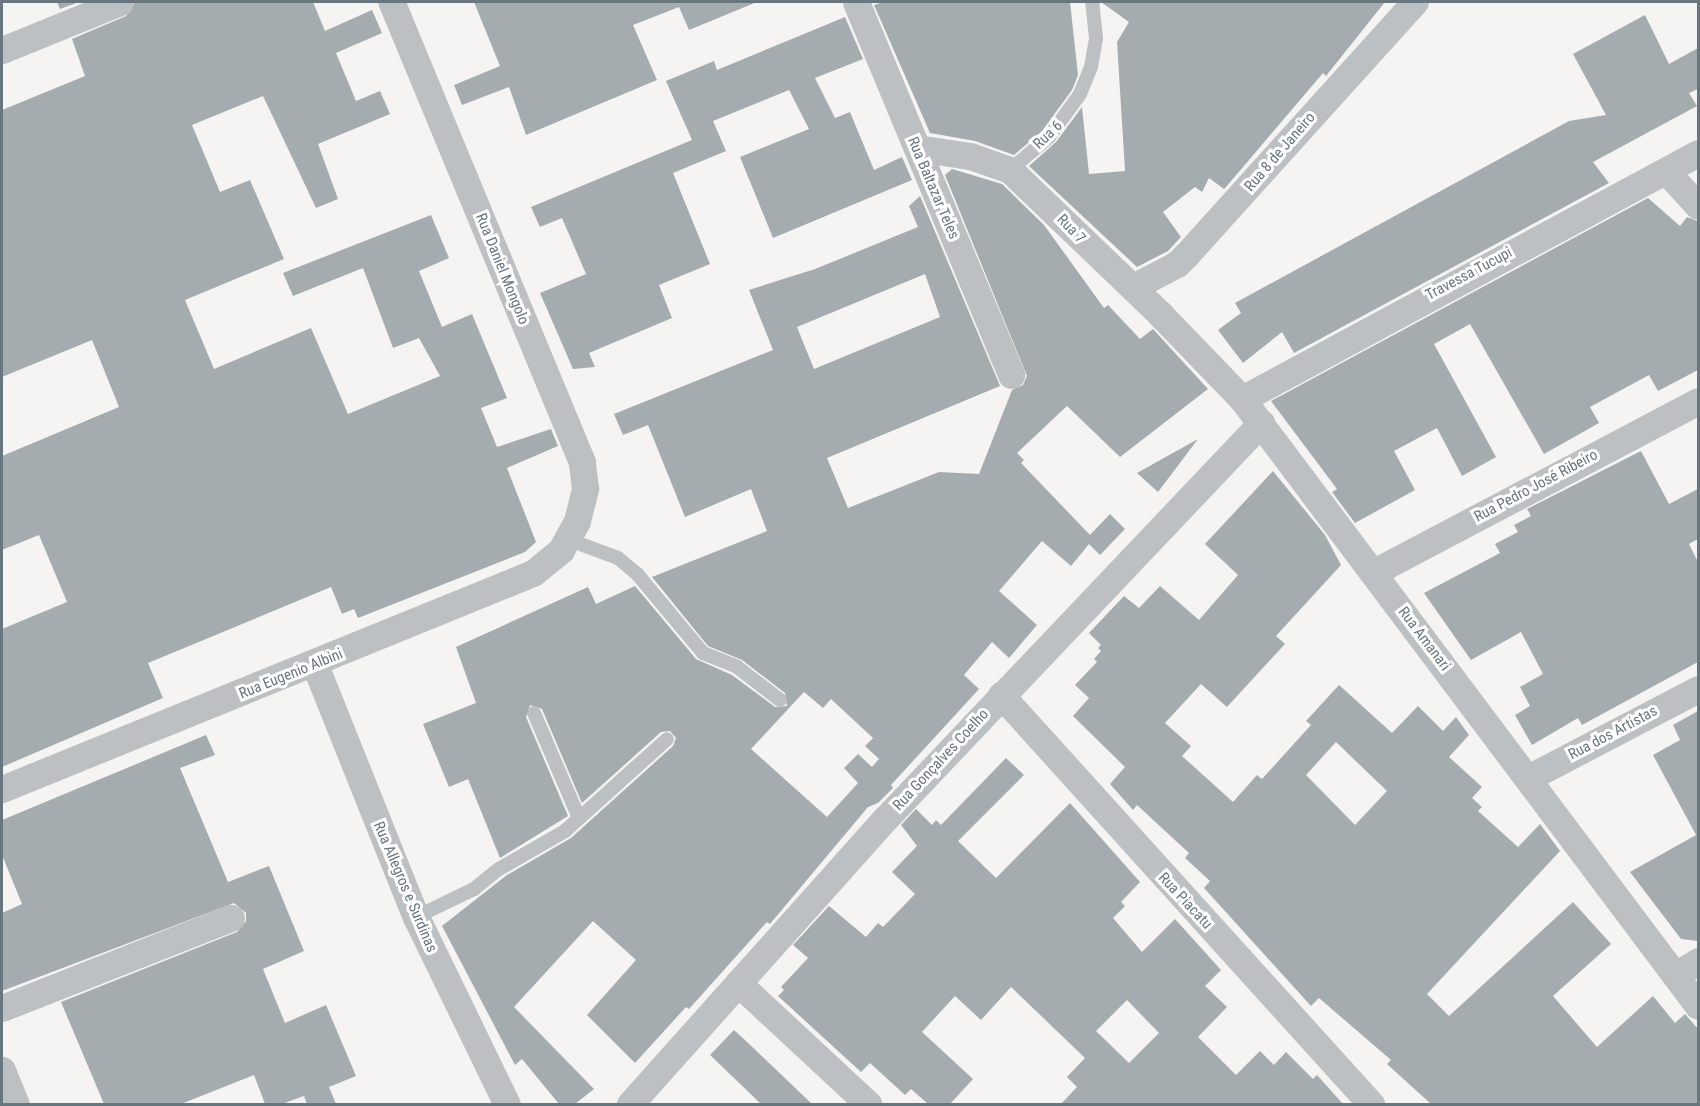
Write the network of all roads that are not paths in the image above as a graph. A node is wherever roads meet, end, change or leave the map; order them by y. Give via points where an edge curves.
1 (120, 2) edge
2 (392, 2) edge
3 (856, 2) edge
4 (1092, 2) edge
5 (1415, 2) edge
6 (2, 50) edge
7 (916, 148) junction
8 (1698, 153) edge
9 (1010, 170) junction
10 (1666, 171) junction
11 (1698, 206) edge
12 (1177, 264) junction
13 (1133, 287) junction
14 (1160, 314) junction
15 (1011, 375) dead end
16 (1242, 399) junction
17 (1698, 401) edge
18 (1261, 423) junction
19 (567, 539) junction
20 (1374, 572) junction
21 (315, 665) junction
22 (1698, 689) edge
23 (1001, 695) junction
24 (780, 700) dead end
25 (534, 713) dead end
26 (667, 739) dead end
27 (1528, 778) junction
28 (2, 789) edge
29 (579, 818) junction
30 (416, 917) junction
31 (231, 918) dead end
32 (1698, 962) edge
33 (1675, 975) junction
34 (738, 983) junction
35 (1698, 1006) edge
36 (2, 1008) edge
37 (2, 1070) edge
38 (16, 1104) edge
39 (507, 1104) edge
40 (630, 1104) edge
41 (868, 1104) edge
42 (1371, 1104) edge

1 - 6 street
2 - 19 street, Rua Daniel Mongolo via 582,462 585,488 577,521
3 - 7 street, Rua Baltazar Teles
4 - 9 lane, Rua 6 via 1096,38 1091,67 1080,94 1056,129
5 - 12 street, Rua 8 de Janeiro
7 - 9 street via 970,156
7 - 15 street, Rua Baltazar Teles
8 - 10 street, Travessa Tucupi
9 - 13 street, Rua 7
10 - 11 street
10 - 16 street, Travessa Tucupi
12 - 13 street, Rua 8 de Janeiro
12 - 14 street
13 - 14 street, Rua Amanari
14 - 16 street, Rua Amanari
16 - 18 street, Rua Amanari
17 - 20 street, Rua Pedro José Ribeiro
18 - 20 street, Rua Amanari
18 - 23 street, Rua Gonçalves Coelho
19 - 21 street, Rua Eugenio Albini via 561,550 532,573
19 - 24 lane via 618,558 638,575 703,653 737,667
20 - 27 street, Rua Amanari
21 - 28 street, Rua Eugenio Albini
21 - 30 street, Rua Allegros e Surdinas
22 - 27 street, Rua dos Artistas
23 - 34 street, Rua Gonçalves Coelho
23 - 42 street, Rua Piacatu
25 - 29 lane
26 - 29 lane
27 - 33 street, Rua Amanari
29 - 30 lane via 474,889
30 - 39 street, Rua Allegros e Surdinas
31 - 36 street
32 - 33 street
33 - 35 street, Rua Amanari
34 - 40 street, Rua Gonçalves Coelho
34 - 41 street
37 - 38 street

